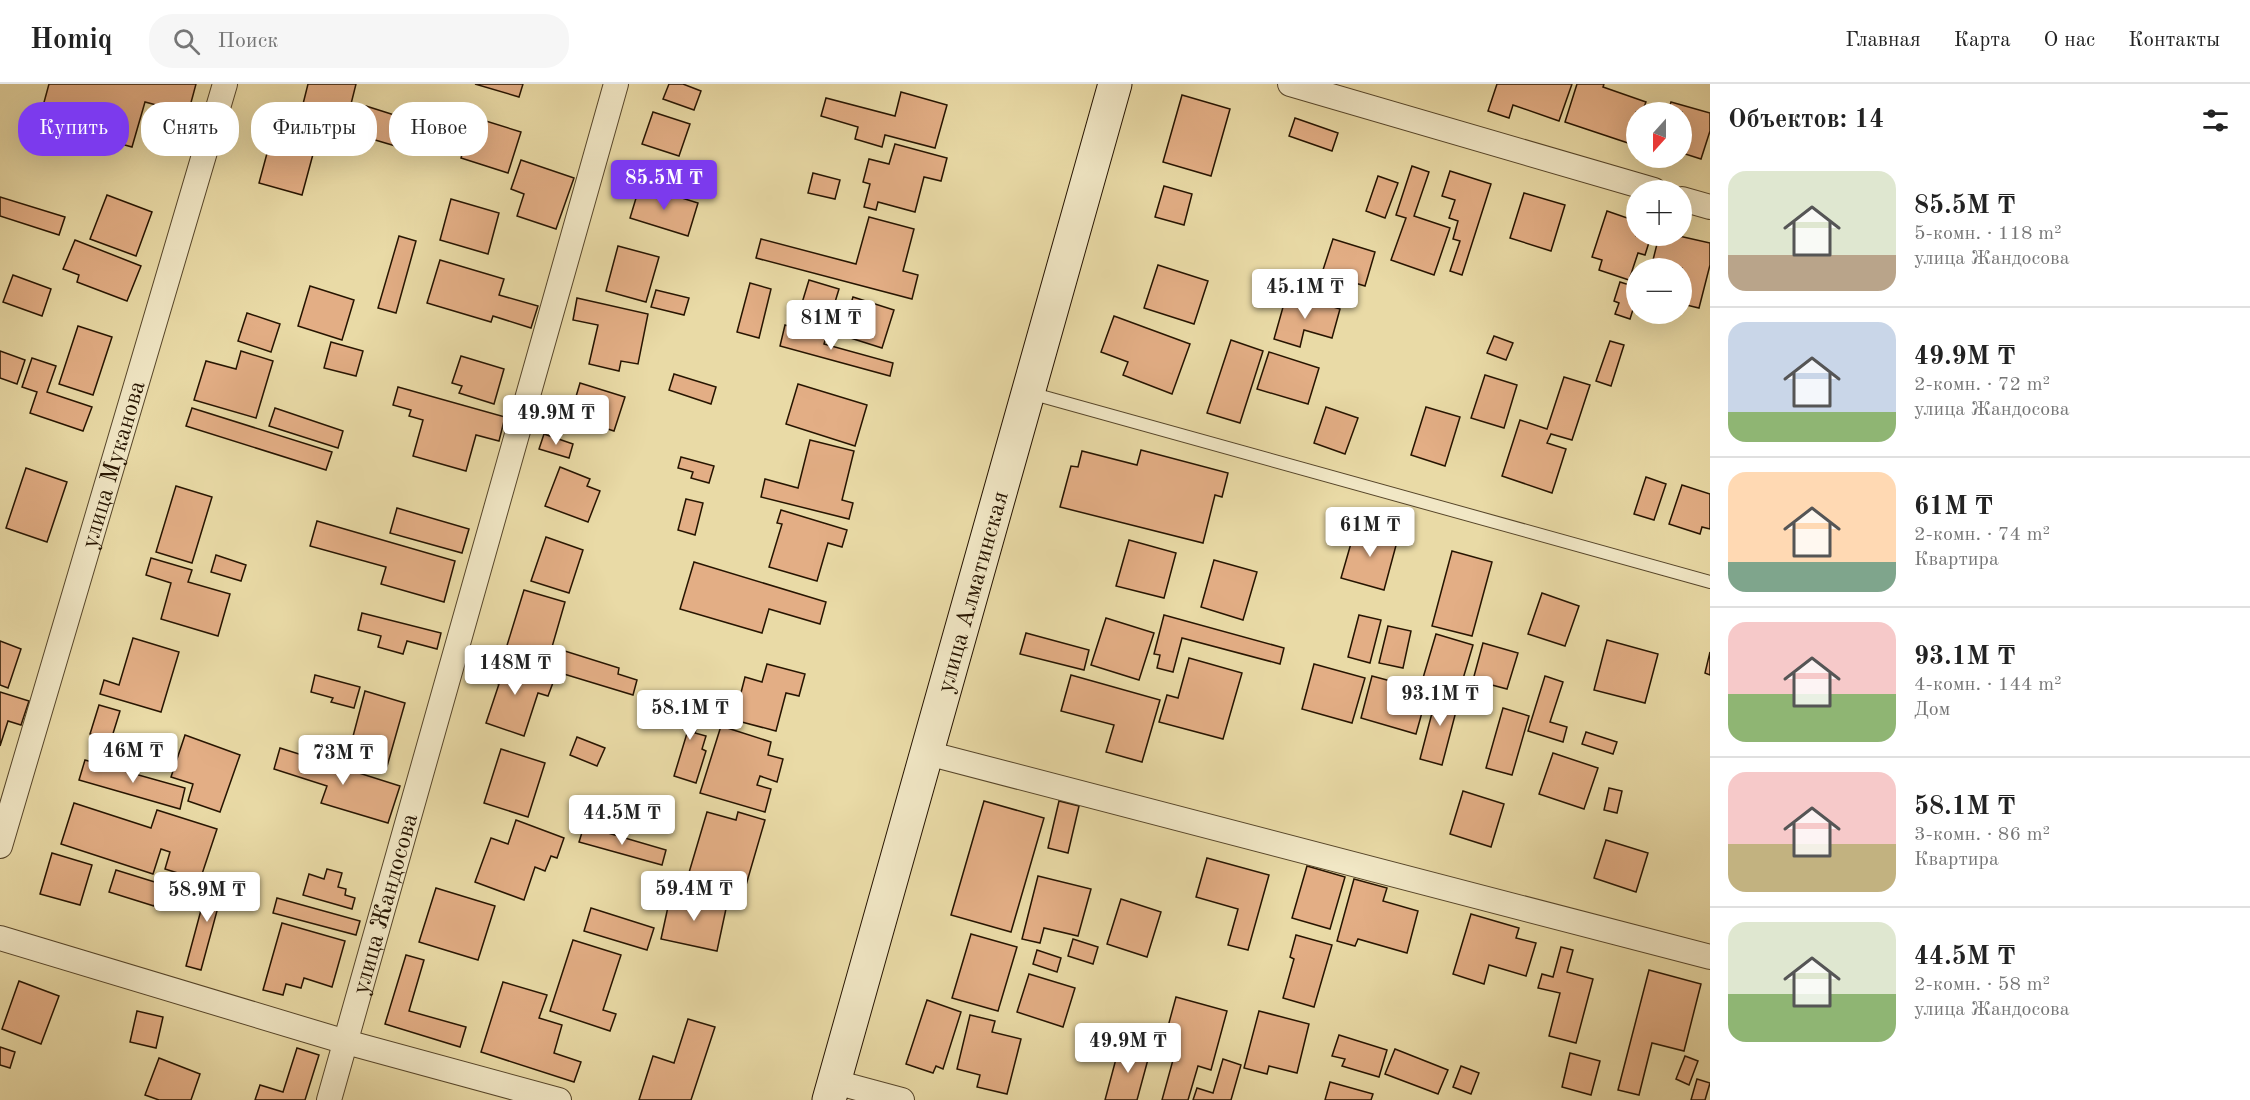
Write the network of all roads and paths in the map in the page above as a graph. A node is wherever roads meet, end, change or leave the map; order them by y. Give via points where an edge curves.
1 (225, 84) edge
2 (616, 84) edge
3 (1115, 84) edge
4 (1290, 84) edge
5 (1626, 182) edge
6 (1692, 202) edge
7 (1710, 207) edge
8 (1029, 392) junction
9 (1710, 582) edge
10 (927, 753) junction
11 (0, 846) edge
12 (0, 938) edge
13 (1710, 957) edge
14 (346, 1042) junction
15 (832, 1091) edge
16 (329, 1100) edge
17 (559, 1100) edge
18 (902, 1100) edge

1 - 11 street, улица Муканова
2 - 14 street, улица Жандосова
3 - 8 street, улица Алматинская
4 - 5 street
6 - 7 street
8 - 9 lane
8 - 10 street, улица Алматинская
10 - 13 street
10 - 15 street, улица Алматинская
12 - 14 street
14 - 16 street, улица Жандосова
14 - 17 street
15 - 18 street

